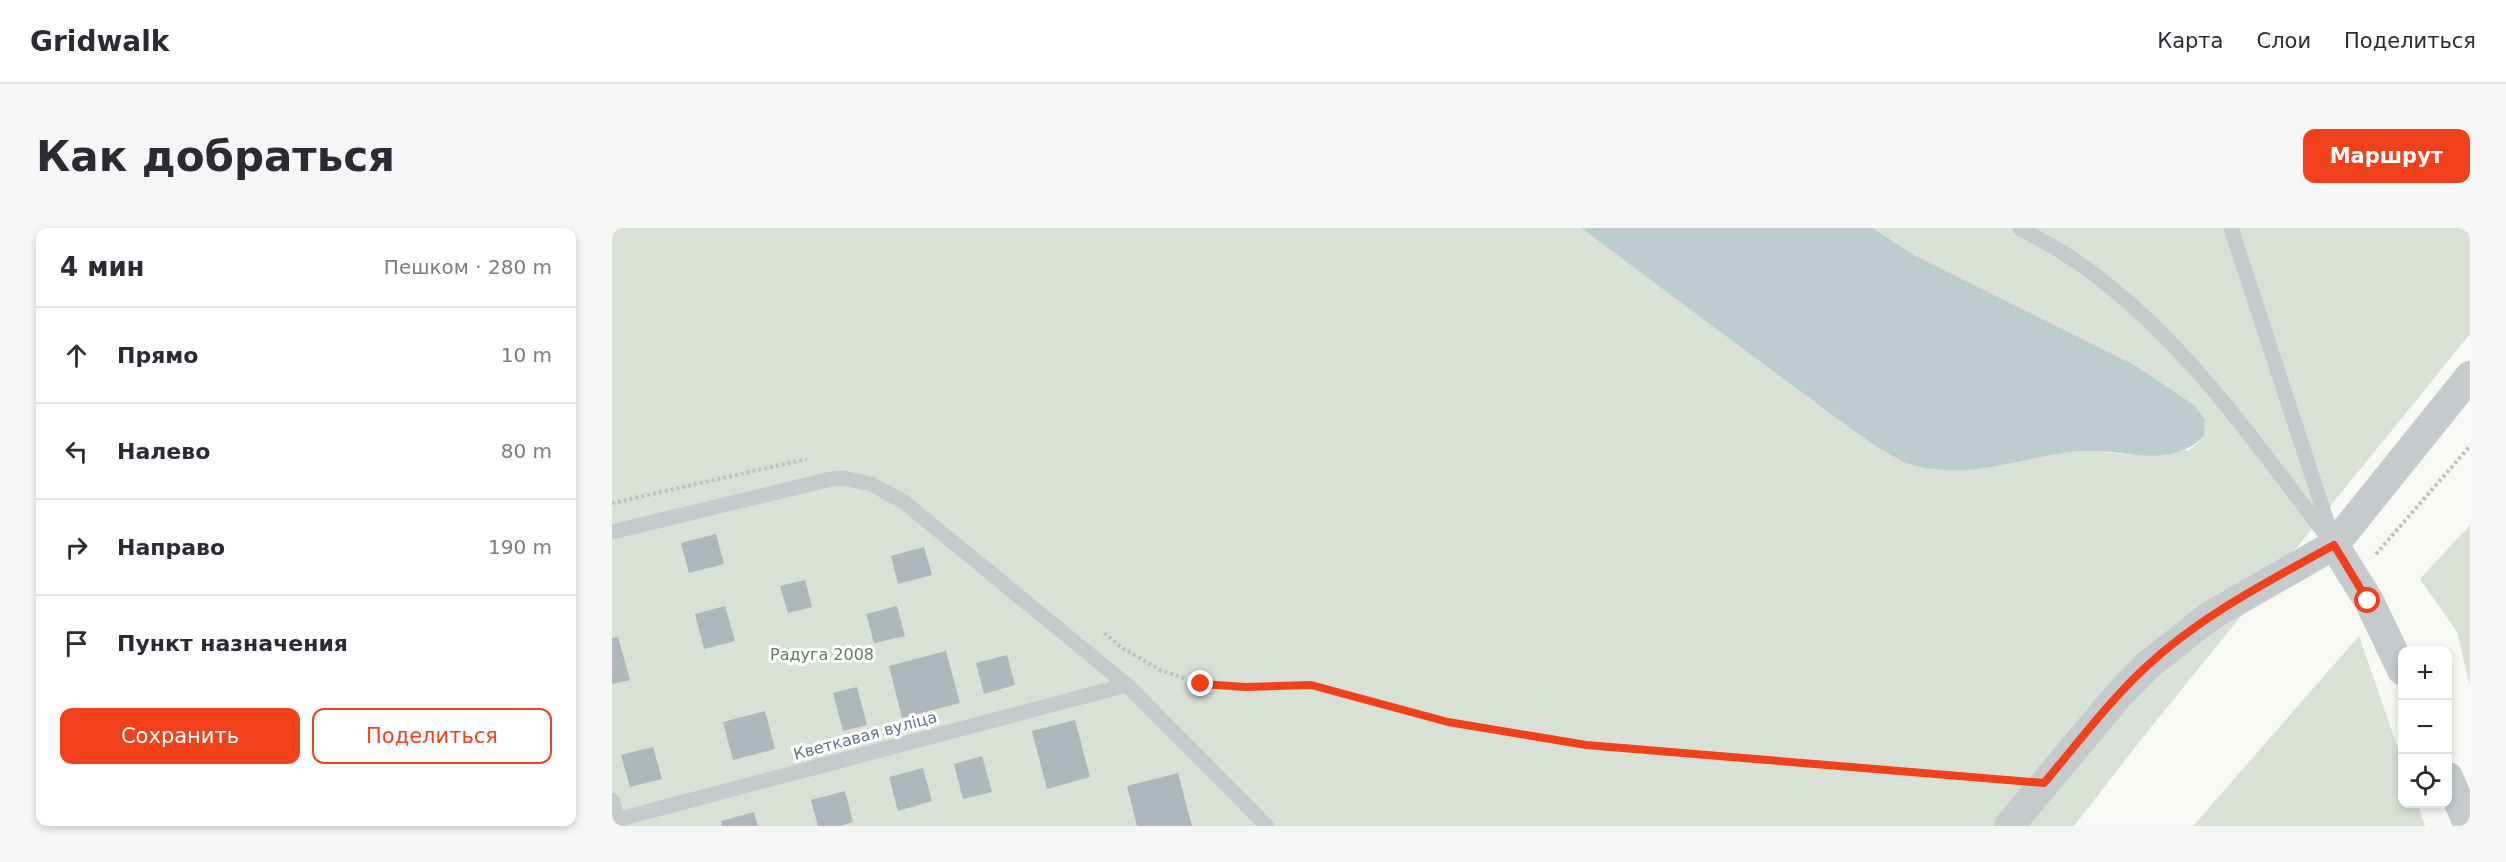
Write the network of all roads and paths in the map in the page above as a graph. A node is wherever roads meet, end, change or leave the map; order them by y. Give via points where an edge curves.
1 (2020, 228) edge
2 (2231, 228) edge
3 (2470, 376) edge
4 (2470, 446) edge
5 (811, 458) dead end
6 (612, 503) edge
7 (612, 532) edge
8 (2334, 545) junction
9 (2355, 579) junction
10 (1096, 627) dead end
11 (2398, 661) edge
12 (1127, 685) junction
13 (2044, 783) junction
14 (2452, 786) edge
15 (612, 800) edge
16 (616, 822) edge
17 (1267, 826) edge
18 (2009, 826) edge
19 (2469, 826) edge

1 - 8 lane via 2072,258 2164,336 2200,374
2 - 8 lane
3 - 8 street
4 - 9 path
5 - 6 path
7 - 12 lane via 820,481 843,478 871,484 903,502
8 - 9 street
8 - 13 street via 2248,592 2181,638 2117,697
9 - 11 street
10 - 13 path via 1141,660 1201,684 1311,685 1448,722 1586,745
12 - 16 lane, Кветкавая вуліца
12 - 17 lane
13 - 18 street
14 - 19 street
15 - 16 lane

